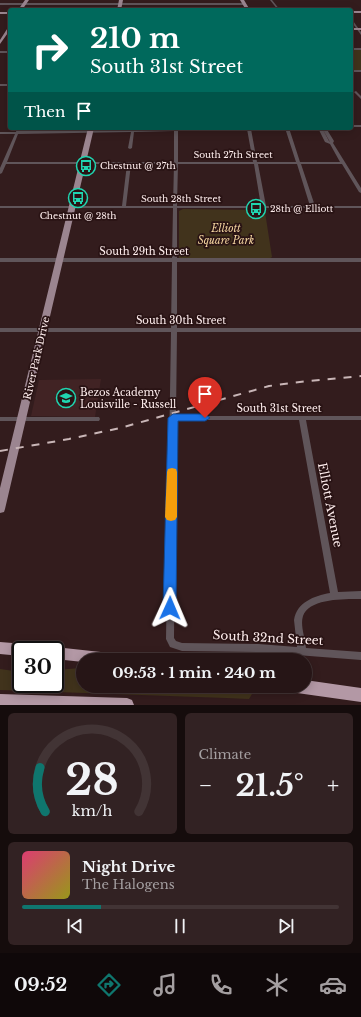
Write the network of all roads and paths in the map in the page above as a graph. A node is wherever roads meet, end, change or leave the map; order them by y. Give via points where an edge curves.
1 (27, 0) edge
2 (74, 0) edge
3 (98, 0) edge
4 (150, 0) edge
5 (178, 0) edge
6 (200, 0) edge
7 (242, 0) edge
8 (271, 0) edge
9 (121, 2) edge
10 (0, 4) edge
11 (24, 4) junction
12 (72, 4) junction
13 (96, 4) junction
14 (149, 4) junction
15 (178, 4) junction
16 (198, 4) junction
17 (244, 4) junction
18 (21, 8) edge
19 (70, 8) dead end
20 (148, 8) edge
21 (178, 8) edge
22 (247, 8) edge
23 (277, 8) edge
24 (353, 21) edge
25 (8, 29) edge
26 (3, 30) dead end
27 (360, 30) edge
28 (8, 32) edge
29 (361, 34) edge
30 (0, 43) edge
31 (356, 92) dead end
32 (361, 98) edge
33 (18, 130) edge
34 (90, 130) edge
35 (133, 130) edge
36 (176, 130) edge
37 (249, 130) edge
38 (288, 130) edge
39 (321, 130) edge
40 (325, 130) edge
41 (0, 133) edge
42 (17, 133) junction
43 (331, 143) junction
44 (130, 148) dead end
45 (4, 163) junction
46 (82, 163) junction
47 (129, 163) junction
48 (176, 163) junction
49 (256, 163) junction
50 (298, 163) junction
51 (343, 163) junction
52 (0, 173) edge
53 (361, 192) edge
54 (0, 207) edge
55 (72, 207) junction
56 (124, 207) junction
57 (175, 207) junction
58 (264, 207) junction
59 (313, 207) junction
60 (361, 207) edge
61 (0, 260) edge
62 (60, 260) junction
63 (174, 260) junction
64 (361, 260) edge
65 (0, 330) edge
66 (42, 330) junction
67 (174, 330) junction
68 (361, 330) edge
69 (173, 418) junction
70 (302, 418) junction
71 (361, 418) edge
72 (0, 419) edge
73 (21, 419) junction
74 (96, 419) dead end
75 (0, 509) edge
76 (361, 595) edge
77 (335, 597) junction
78 (2, 647) edge
79 (12, 648) edge
80 (302, 650) junction
81 (64, 654) edge
82 (76, 655) edge
83 (361, 656) edge
84 (312, 688) edge
85 (361, 695) edge
86 (0, 701) edge
87 (127, 705) edge

1 - 11 main road
2 - 12 street
3 - 13 street
4 - 14 street
5 - 15 street
6 - 16 street
7 - 17 main road
8 - 23 street
9 - 13 street
9 - 14 street
10 - 11 street
11 - 12 street
11 - 18 main road
12 - 13 street
12 - 19 street
14 - 15 street
14 - 20 street
15 - 16 street
15 - 21 street
16 - 17 street
17 - 22 main road
24 - 27 street
25 - 26 main road
27 - 29 street
28 - 30 main road
31 - 32 street
33 - 42 street
34 - 42 street
34 - 46 main road, River Park Drive
35 - 44 street
36 - 48 street
37 - 49 street
38 - 50 street
39 - 43 street via 327,142
40 - 43 street
41 - 42 street
42 - 45 street
43 - 51 street
45 - 46 street, South 27th Street
45 - 52 street
46 - 47 street, South 27th Street
46 - 55 main road, River Park Drive
47 - 48 street, South 27th Street
47 - 56 street
48 - 49 street, South 27th Street
48 - 57 street
49 - 50 street, South 27th Street
49 - 58 street
50 - 51 street, South 27th Street
50 - 59 street
51 - 53 street
54 - 55 street, South 28th Street
55 - 56 street, South 28th Street
55 - 62 main road, River Park Drive
56 - 57 street, South 28th Street
57 - 58 street, South 28th Street
57 - 63 street
58 - 59 street, South 28th Street
59 - 60 street, South 28th Street
61 - 62 street, South 29th Street
62 - 63 street, South 29th Street
62 - 66 main road, River Park Drive
63 - 64 street, South 29th Street
63 - 67 street
65 - 66 street, South 30th Street
66 - 67 street, South 30th Street
66 - 73 main road, River Park Drive
67 - 68 street, South 30th Street
67 - 69 street
69 - 70 street, South 31st Street
69 - 80 street, South 32nd Street via 170,639 173,644 182,647
70 - 71 street, South 31st Street
70 - 77 street, Elliott Avenue
72 - 73 street
73 - 74 street
73 - 75 main road, River Park Drive
76 - 77 street
77 - 80 street via 318,599 302,610 299,621
78 - 79 highway
80 - 83 street, South 32nd Street
81 - 82 highway
84 - 85 highway
86 - 87 highway

